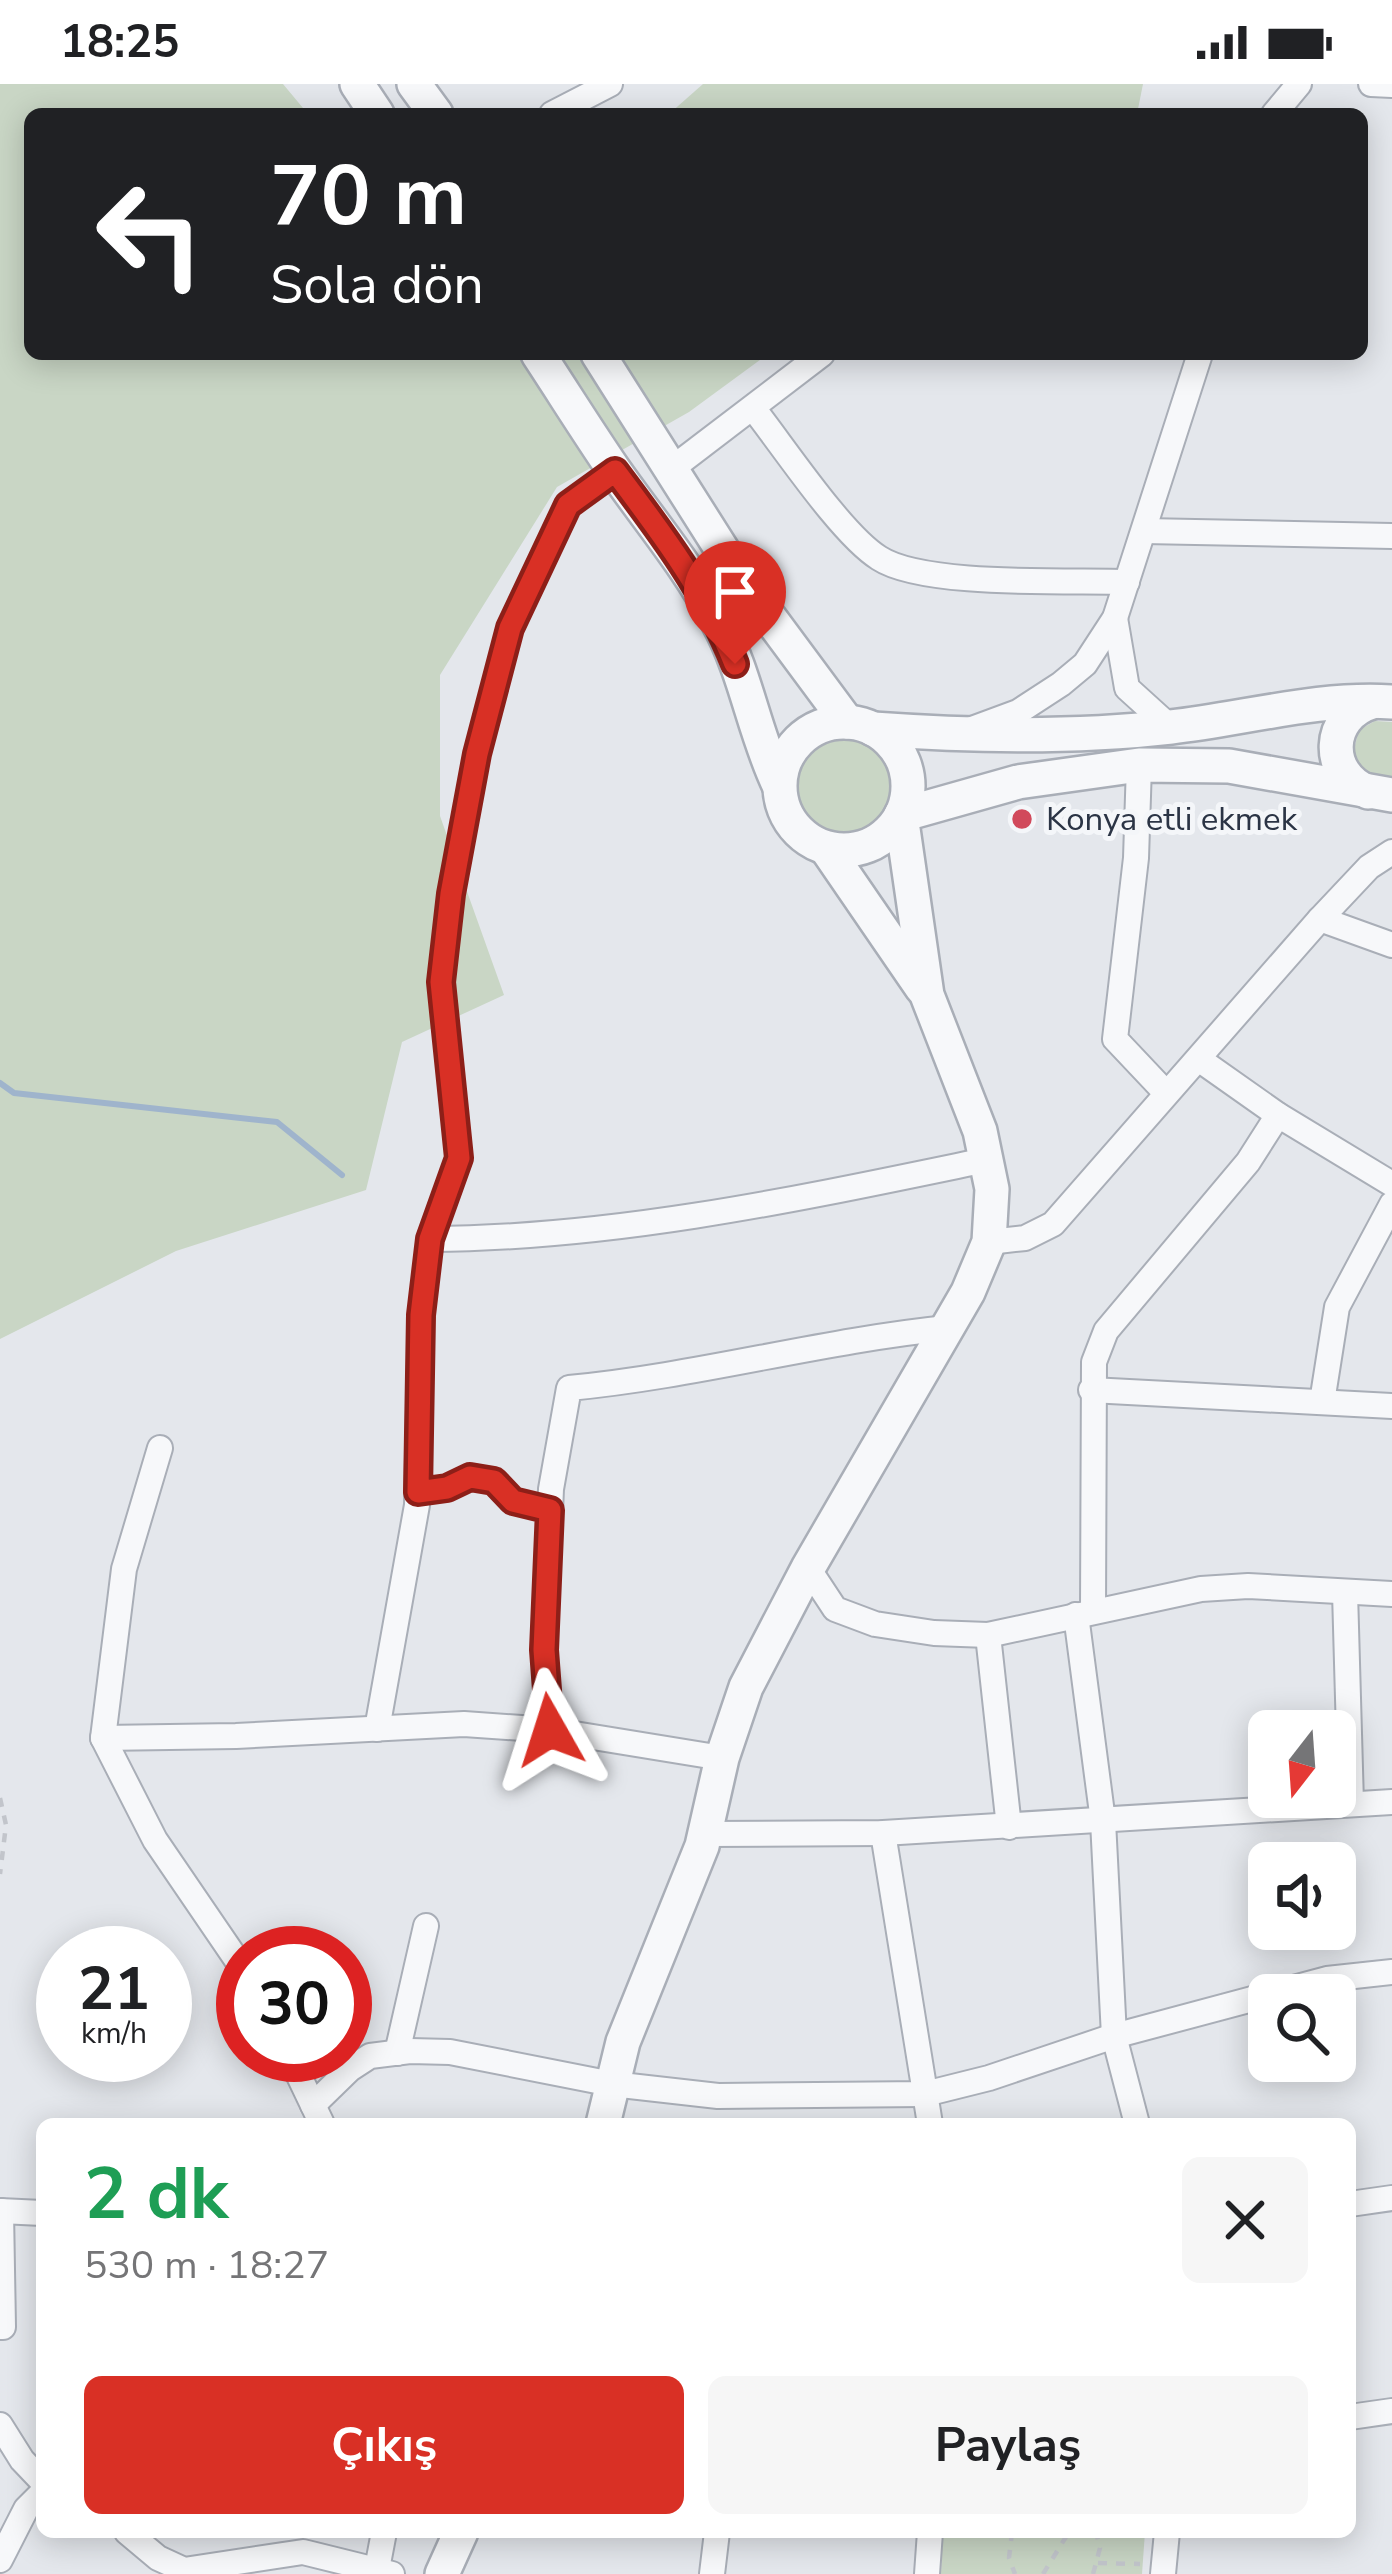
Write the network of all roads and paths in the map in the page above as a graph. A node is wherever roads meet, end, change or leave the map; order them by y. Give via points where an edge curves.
1 (610, 84) edge
2 (1299, 84) edge
3 (1371, 84) edge
4 (1392, 86) edge
5 (564, 108) edge
6 (1279, 108) edge
7 (542, 360) edge
8 (602, 360) edge
9 (814, 360) edge
10 (1198, 360) edge
11 (753, 408) junction
12 (670, 470) junction
13 (615, 471) junction
14 (1144, 531) junction
15 (1392, 536) edge
16 (1127, 582) junction
17 (1115, 618) junction
18 (1385, 701) edge
19 (860, 726) junction
20 (1170, 727) junction
21 (964, 731) junction
22 (1139, 765) junction
23 (779, 785) junction
24 (1384, 795) edge
25 (901, 815) junction
26 (826, 848) junction
27 (1392, 853) edge
28 (1320, 919) junction
29 (1392, 945) edge
30 (927, 994) junction
31 (1200, 1060) junction
32 (1166, 1094) junction
33 (1278, 1115) junction
34 (986, 1160) junction
35 (1392, 1184) edge
36 (1392, 1204) edge
37 (430, 1239) junction
38 (989, 1242) junction
39 (947, 1328) junction
40 (1091, 1390) junction
41 (1322, 1402) junction
42 (1392, 1406) edge
43 (160, 1448) dead end
44 (418, 1492) junction
45 (550, 1510) junction
46 (808, 1568) junction
47 (1345, 1592) junction
48 (1392, 1594) edge
49 (1084, 1613) junction
50 (988, 1635) junction
51 (1348, 1710) edge
52 (376, 1729) junction
53 (550, 1730) junction
54 (103, 1738) junction
55 (722, 1758) junction
56 (0, 1798) edge
57 (1392, 1802) edge
58 (1356, 1804) edge
59 (1248, 1811) edge
60 (1103, 1821) junction
61 (1009, 1827) junction
62 (883, 1833) junction
63 (706, 1834) junction
64 (0, 1874) edge
65 (426, 1926) dead end
66 (216, 1929) edge
67 (1392, 1972) edge
68 (1114, 2036) junction
69 (397, 2053) junction
70 (302, 2082) edge
71 (612, 2084) junction
72 (926, 2094) junction
73 (317, 2114) edge
74 (604, 2118) edge
75 (929, 2118) edge
76 (1135, 2118) edge
77 (1392, 2198) edge
78 (1356, 2203) edge
79 (0, 2211) edge
80 (36, 2213) edge
81 (0, 2327) edge
82 (1392, 2411) edge
83 (1356, 2416) edge
84 (0, 2425) edge
85 (36, 2475) edge
86 (36, 2499) edge
87 (132, 2538) edge
88 (384, 2538) edge
89 (458, 2538) edge
90 (716, 2538) edge
91 (930, 2538) edge
92 (1011, 2538) edge
93 (1065, 2538) edge
94 (1096, 2538) edge
95 (1166, 2538) edge
96 (0, 2560) edge
97 (1098, 2564) junction
98 (156, 2566) edge
99 (1163, 2569) edge
100 (384, 2572) edge
101 (442, 2574) edge
102 (712, 2574) edge
103 (927, 2574) edge
104 (1015, 2574) edge
105 (1043, 2574) edge
106 (1093, 2574) edge

1 - 5 street
2 - 6 street
3 - 4 street
7 - 13 street
8 - 12 street
9 - 11 street
10 - 14 street
11 - 12 street
11 - 16 street via 858,541 893,566 926,575
12 - 19 street via 738,575
13 - 23 street via 719,624
13 - 37 street via 568,505 510,628 477,754 441,982 459,1158
14 - 15 street
14 - 16 street
16 - 17 street
17 - 20 street via 1127,688
17 - 21 street via 1061,684 1018,712
18 - 20 street
18 - 24 street via 1351,712 1335,753 1348,781
19 - 21 street
19 - 23 street via 827,724 808,733 792,747
19 - 25 street via 890,741 901,757
20 - 21 street
22 - 24 street via 1228,766
22 - 25 street via 1018,782
22 - 32 street via 1115,1039
23 - 26 street via 792,824
25 - 26 street via 869,845
25 - 30 street
26 - 30 street
27 - 28 street
28 - 29 street
28 - 31 street
30 - 34 street
31 - 32 street
31 - 33 street
32 - 38 street via 1053,1224
33 - 35 street
33 - 40 street via 1106,1331
34 - 37 street via 708,1217
34 - 38 street
36 - 41 street via 1337,1307
37 - 44 street
38 - 39 street
39 - 45 street via 568,1388
39 - 46 street
40 - 41 street
40 - 49 street
41 - 42 street
43 - 54 street via 124,1569
44 - 45 street via 470,1477
44 - 52 street
45 - 53 street
46 - 50 street via 835,1609 875,1624
46 - 55 street via 746,1687
47 - 48 street
47 - 49 street via 1202,1589
47 - 51 street
49 - 50 street
49 - 60 street
50 - 61 street
52 - 53 street
52 - 54 street
53 - 55 street
54 - 66 street via 155,1840
55 - 63 street
56 - 64 path
57 - 58 street
59 - 60 street
60 - 61 street
60 - 68 street
61 - 62 street
62 - 63 street
62 - 72 street
63 - 71 street
65 - 69 street
67 - 68 street via 1328,1979
68 - 72 street
68 - 76 street
69 - 71 street via 471,2055
69 - 73 street via 370,2056
70 - 73 street
71 - 72 street via 718,2096
71 - 74 street
72 - 75 street
77 - 78 street
79 - 80 street
79 - 81 street
82 - 83 street
84 - 85 street
86 - 96 street
87 - 98 street
88 - 100 street
89 - 101 street
90 - 102 street
91 - 103 street
92 - 104 path
93 - 105 path
94 - 97 path
95 - 99 street
97 - 99 path
97 - 106 path
98 - 100 street via 184,2570 303,2552

